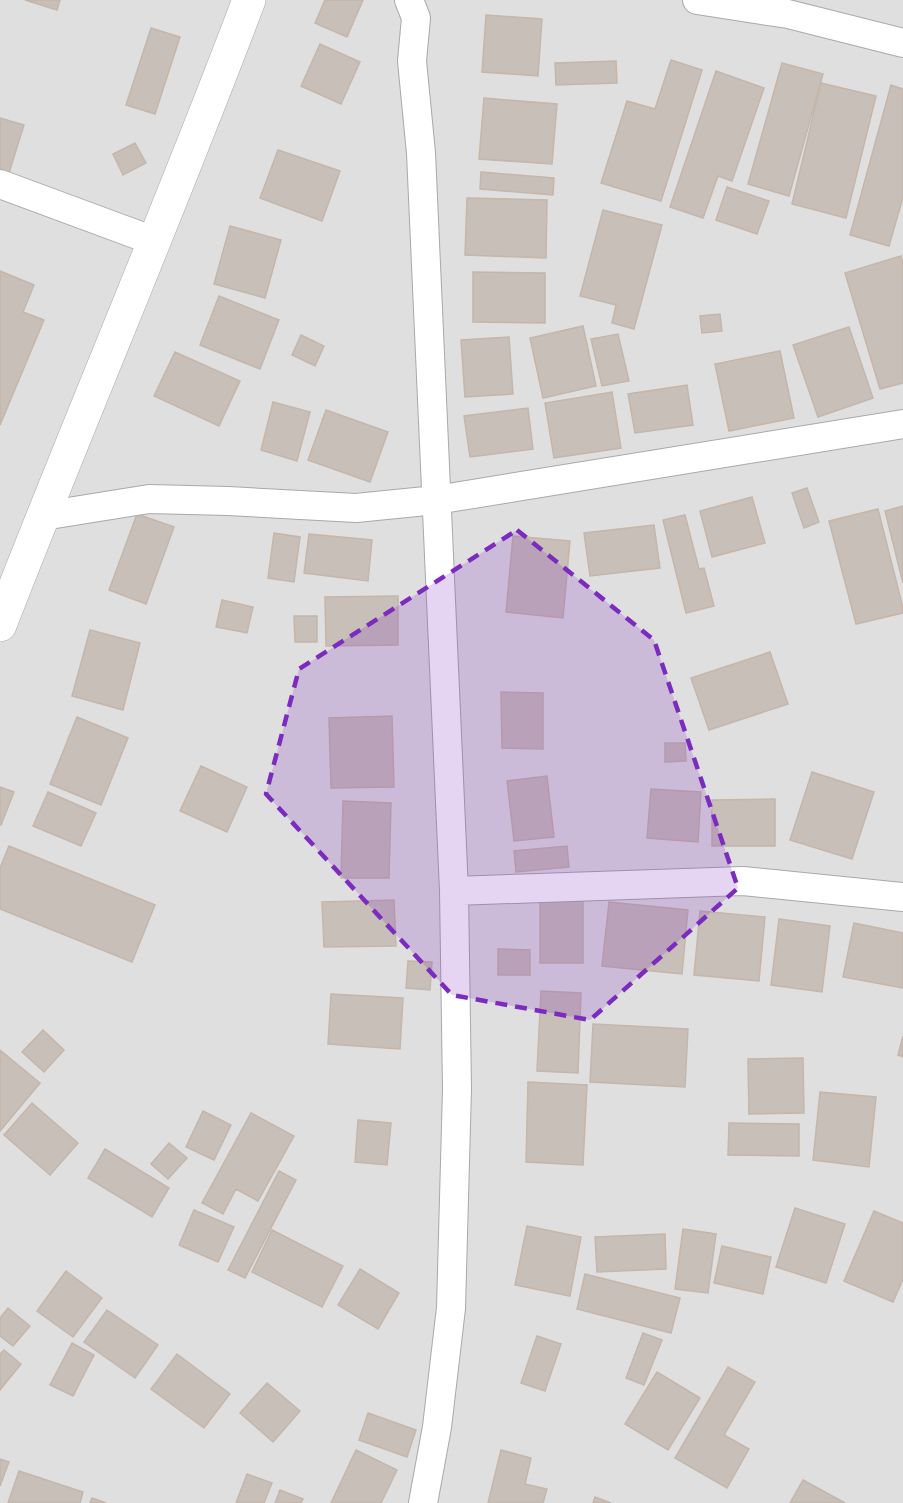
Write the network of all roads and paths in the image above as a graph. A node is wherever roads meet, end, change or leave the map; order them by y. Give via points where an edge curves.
1 (249, 0) edge
2 (409, 0) edge
3 (697, 0) edge
4 (903, 43) edge
5 (0, 184) edge
6 (154, 240) junction
7 (903, 424) edge
8 (436, 500) junction
9 (43, 516) junction
10 (0, 625) edge
11 (454, 891) junction
12 (903, 897) edge
13 (423, 1503) edge

1 - 6 street
2 - 8 street via 416,18 412,61 421,153
3 - 4 street via 788,14
5 - 6 street
6 - 9 street
7 - 8 street
8 - 9 street via 356,508 149,499
8 - 11 street
9 - 10 street
11 - 12 street via 743,881
11 - 13 street via 457,1089 451,1308 437,1427

